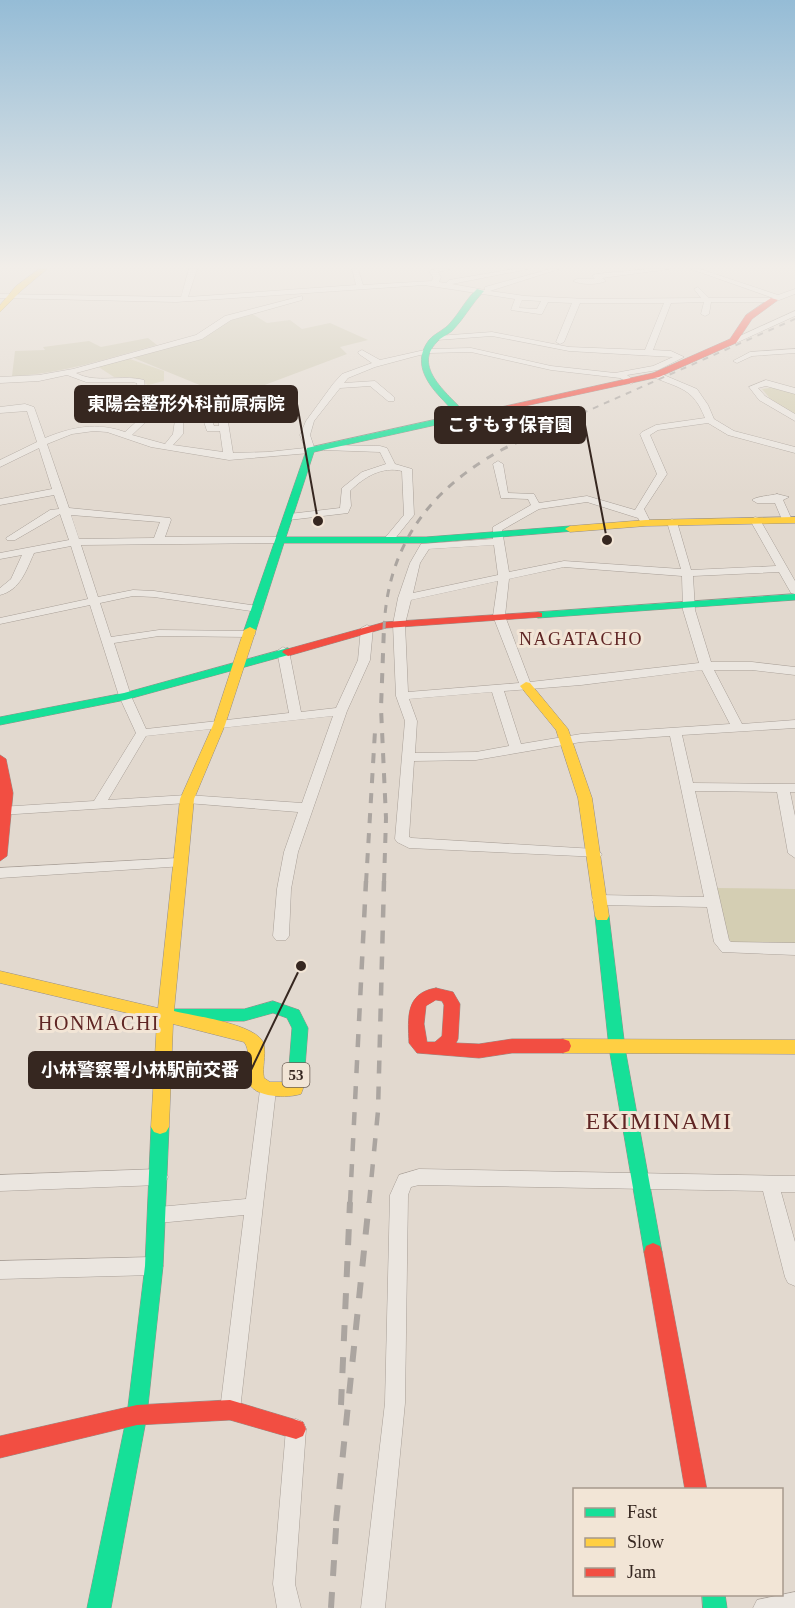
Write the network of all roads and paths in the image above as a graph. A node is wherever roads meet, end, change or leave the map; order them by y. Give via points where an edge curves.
1 (174, 344) edge
2 (430, 344) edge
3 (544, 344) edge
4 (651, 344) edge
5 (725, 344) edge
6 (429, 351) junction
7 (648, 351) junction
8 (795, 351) edge
9 (362, 352) dead end
10 (737, 361) dead end
11 (378, 363) junction
12 (70, 373) junction
13 (615, 375) junction
14 (656, 375) junction
15 (0, 380) edge
16 (631, 381) junction
17 (336, 386) junction
18 (795, 391) edge
19 (200, 396) dead end
20 (219, 397) dead end
21 (391, 399) dead end
22 (0, 410) edge
23 (243, 412) dead end
24 (223, 414) junction
25 (465, 417) junction
26 (795, 418) edge
27 (179, 420) dead end
28 (710, 420) junction
29 (225, 429) junction
30 (127, 435) junction
31 (43, 444) junction
32 (366, 444) junction
33 (167, 447) junction
34 (310, 450) junction
35 (795, 450) edge
36 (228, 457) junction
37 (0, 464) edge
38 (498, 464) dead end
39 (391, 465) junction
40 (59, 491) junction
41 (757, 501) dead end
42 (0, 502) edge
43 (536, 506) junction
44 (65, 511) junction
45 (289, 517) junction
46 (643, 519) junction
47 (755, 520) junction
48 (791, 520) edge
49 (672, 522) junction
50 (0, 533) edge
51 (11, 538) junction
52 (389, 539) junction
53 (498, 539) junction
54 (282, 540) junction
55 (158, 541) junction
56 (75, 542) junction
57 (33, 549) junction
58 (0, 556) edge
59 (787, 571) edge
60 (687, 573) junction
61 (504, 576) junction
62 (795, 591) edge
63 (0, 592) edge
64 (795, 597) edge
65 (404, 598) junction
66 (94, 600) junction
67 (689, 605) junction
68 (258, 609) junction
69 (499, 616) junction
70 (0, 621) edge
71 (399, 624) junction
72 (367, 628) junction
73 (250, 634) junction
74 (107, 640) junction
75 (283, 651) junction
76 (240, 664) junction
77 (706, 666) junction
78 (795, 671) edge
79 (526, 686) junction
80 (497, 689) junction
81 (125, 696) junction
82 (402, 696) junction
83 (341, 711) junction
84 (296, 716) junction
85 (0, 721) edge
86 (795, 724) edge
87 (219, 725) junction
88 (738, 727) junction
89 (675, 732) junction
90 (142, 733) junction
91 (568, 740) junction
92 (516, 749) junction
93 (406, 757) junction
94 (0, 759) edge
95 (687, 788) junction
96 (789, 788) edge
97 (187, 799) junction
98 (98, 805) junction
99 (305, 808) junction
100 (3, 811) edge
101 (795, 853) edge
102 (595, 854) junction
103 (0, 856) edge
104 (179, 863) junction
105 (0, 873) edge
106 (600, 900) junction
107 (713, 902) junction
108 (281, 936) dead end
109 (795, 949) edge
110 (0, 976) edge
111 (166, 1015) junction
112 (451, 1020) junction
113 (512, 1046) junction
114 (795, 1047) edge
115 (439, 1048) junction
116 (617, 1048) junction
117 (268, 1090) junction
118 (159, 1177) junction
119 (642, 1181) junction
120 (0, 1184) edge
121 (770, 1184) junction
122 (795, 1184) edge
123 (255, 1206) junction
124 (158, 1215) junction
125 (154, 1266) junction
126 (0, 1270) edge
127 (795, 1277) edge
128 (230, 1410) junction
129 (137, 1415) junction
130 (296, 1429) joint
131 (0, 1447) edge
132 (696, 1488) edge
133 (795, 1603) edge
134 (99, 1608) edge
135 (289, 1608) edge
136 (373, 1608) edge
137 (765, 1608) edge

1 - 12 street
2 - 6 main road
3 - 7 street via 606,352
4 - 7 street
5 - 14 main road
6 - 11 street
6 - 13 street via 479,351 550,368
6 - 25 main road via 423,367 425,374
7 - 13 street via 680,357 654,368
8 - 10 street via 750,354
9 - 11 street
11 - 17 street via 345,376
12 - 15 street
12 - 30 street via 88,380 141,382 143,404 151,413
13 - 16 street
14 - 16 main road
14 - 28 street via 694,391
16 - 25 main road
17 - 21 street via 372,383
17 - 34 street via 310,421 305,435
18 - 26 street via 766,383 753,387 762,398
19 - 29 street via 210,429
20 - 24 street
22 - 31 street via 30,408
23 - 24 street
24 - 29 street
25 - 32 main road
27 - 33 street via 178,434
28 - 35 street via 731,433
28 - 46 street via 656,428 645,434 662,474 639,509
29 - 36 street
30 - 31 street via 101,428 85,429
30 - 33 street
31 - 37 street
31 - 40 street
32 - 34 main road
32 - 39 street via 384,450
33 - 36 street
34 - 36 street
34 - 45 main road
38 - 43 street via 504,496 531,496
39 - 45 street via 356,479 345,490 344,511
39 - 52 street via 407,470 409,515
40 - 42 street
40 - 44 street
41 - 48 street via 781,499
43 - 46 street via 587,499
43 - 53 street via 497,529
44 - 51 street via 54,512
44 - 55 street via 166,520
44 - 56 street
45 - 54 main road
46 - 49 main road
46 - 53 main road
47 - 48 main road
47 - 49 main road
47 - 59 street
49 - 60 street
50 - 51 street
51 - 57 street via 26,542
52 - 53 main road
52 - 54 main road
53 - 61 street
53 - 65 street via 423,547
54 - 55 street
54 - 68 main road
55 - 56 street
56 - 57 street
56 - 66 street
57 - 58 street
57 - 63 street via 14,583
59 - 60 street
59 - 62 street
60 - 61 street via 577,564
60 - 67 street
61 - 65 street
61 - 69 street
64 - 67 main road
65 - 71 street
66 - 68 street via 133,593 154,594
66 - 70 street
66 - 74 street
67 - 69 main road
67 - 77 street
68 - 73 main road
69 - 71 main road
69 - 79 street
71 - 72 main road
71 - 82 street
72 - 75 main road
72 - 83 street via 364,660
73 - 74 street via 203,631
73 - 76 main road
74 - 81 street
75 - 76 main road
75 - 84 street
76 - 81 main road
76 - 87 main road
77 - 78 street
77 - 79 street
77 - 88 street
79 - 80 street
79 - 91 main road
80 - 82 street
80 - 92 street
81 - 85 main road
81 - 90 street
82 - 93 street via 411,721
83 - 84 street
83 - 99 street
84 - 87 street
86 - 88 street
87 - 90 street
87 - 97 main road
88 - 89 street
89 - 91 street
89 - 95 street
90 - 98 street
91 - 92 street
91 - 102 main road via 585,798
92 - 93 street via 476,756
93 - 102 street via 404,842
94 - 100 main road via 6,793
95 - 96 street
95 - 107 street
96 - 101 street
97 - 98 street
97 - 99 street
97 - 104 main road
98 - 100 street
99 - 108 street via 284,889
100 - 103 main road
102 - 106 main road
104 - 105 street
104 - 111 main road
106 - 107 street
106 - 116 main road
107 - 109 street via 722,942 727,948
110 - 111 main road, 53
111 - 117 main road, 53 via 250,1037 256,1045 254,1082
111 - 117 main road, 53 via 244,1016 273,1007 293,1014 300,1028 295,1089
111 - 118 main road
112 - 113 main road via 459,1033 471,1040
112 - 115 main road via 450,1039
112 - 115 main road via 452,1004 447,996 432,993 419,1000 417,1043 423,1048
113 - 115 main road via 479,1050
113 - 116 main road
114 - 116 main road
116 - 119 main road
117 - 123 street
118 - 120 street
118 - 124 main road
119 - 121 street
119 - 132 main road
119 - 136 street via 419,1177 401,1187 395,1403
121 - 122 street
121 - 127 street
123 - 124 street
123 - 128 street
124 - 125 main road
125 - 126 street
125 - 129 main road
128 - 129 main road
128 - 130 main road
129 - 131 main road
129 - 134 main road
130 - 135 street via 284,1584
133 - 137 street

